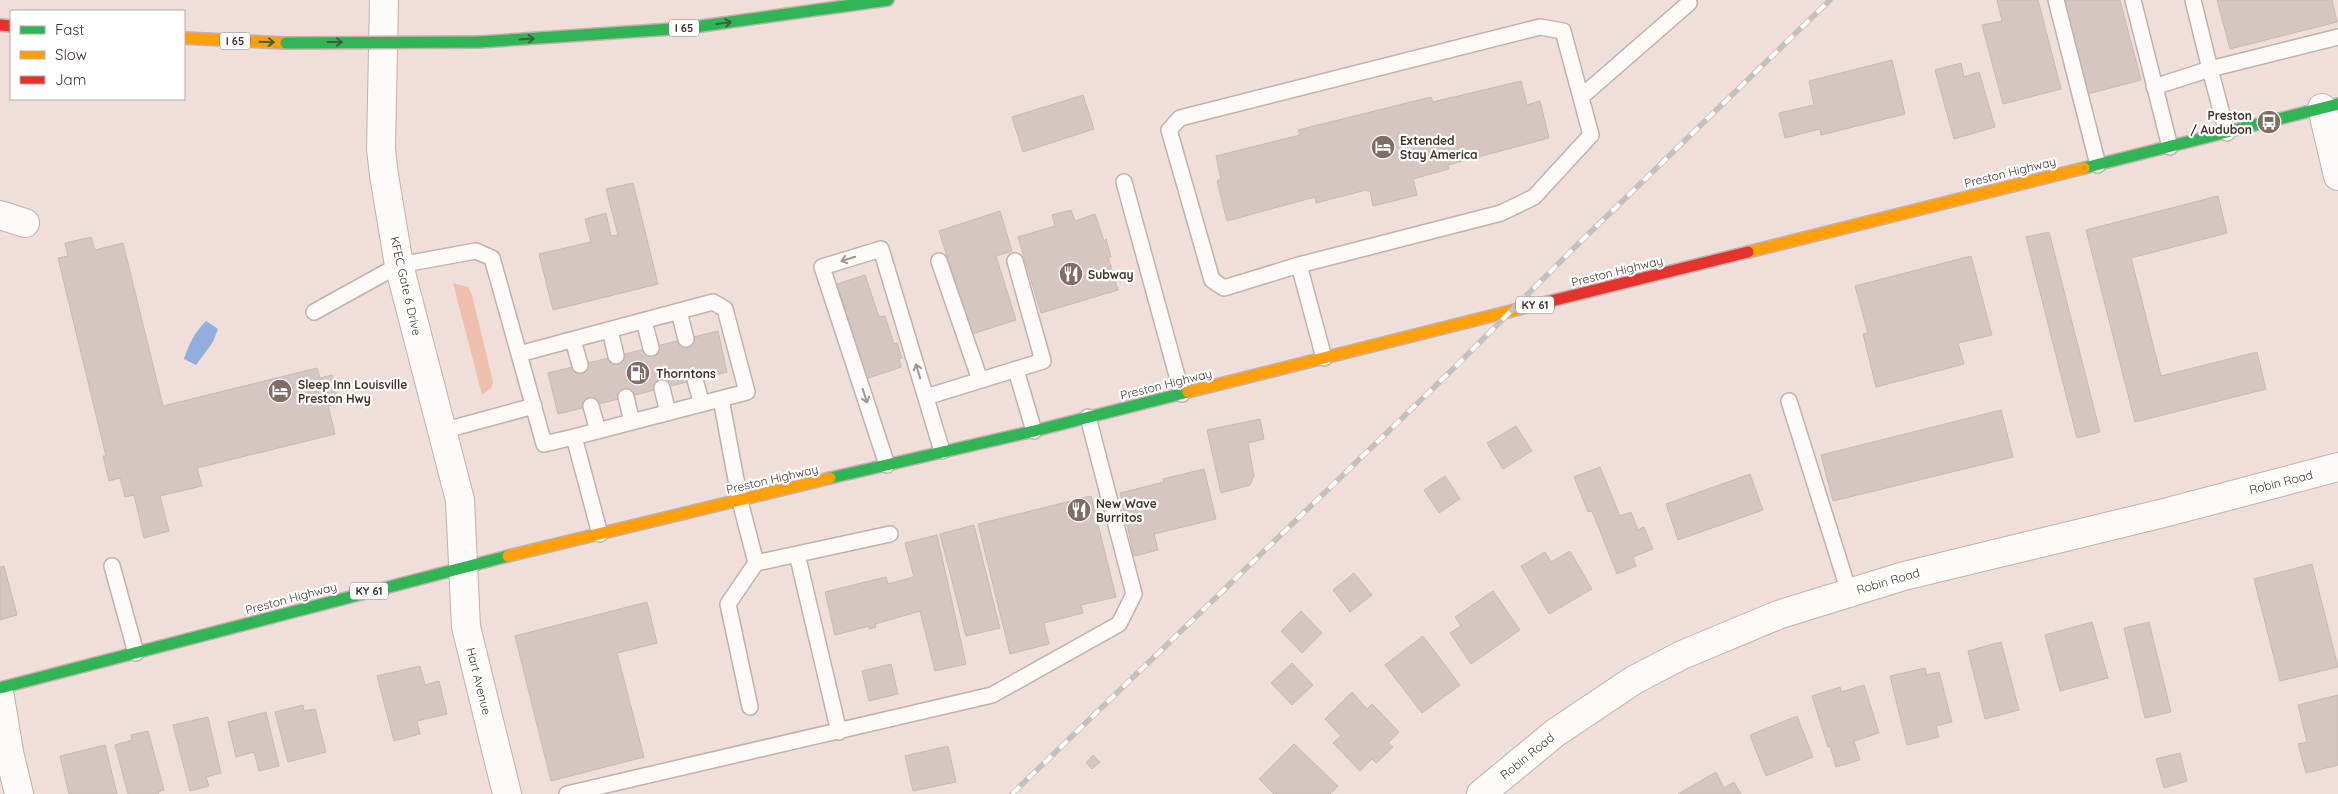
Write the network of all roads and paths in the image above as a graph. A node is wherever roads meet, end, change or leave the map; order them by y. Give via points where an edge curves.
1 (384, 0) edge
2 (888, 0) edge
3 (2056, 0) edge
4 (2133, 0) edge
5 (2193, 0) edge
6 (1689, 3) dead end
7 (185, 38) edge
8 (2338, 38) edge
9 (2210, 69) junction
10 (2154, 87) junction
11 (1581, 97) junction
12 (2330, 106) edge
13 (2227, 132) junction
14 (2170, 147) junction
15 (2098, 164) junction
16 (2338, 176) edge
17 (1124, 182) dead end
18 (939, 261) dead end
19 (1015, 261) dead end
20 (399, 265) junction
21 (1300, 266) junction
22 (314, 312) dead end
23 (679, 312) junction
24 (644, 321) junction
25 (610, 330) junction
26 (686, 339) dead end
27 (573, 340) junction
28 (651, 348) dead end
29 (519, 354) junction
30 (616, 356) dead end
31 (1324, 358) junction
32 (580, 365) dead end
33 (1016, 370) junction
34 (695, 380) dead end
35 (980, 380) junction
36 (662, 388) dead end
37 (1182, 394) junction
38 (626, 397) dead end
39 (926, 397) junction
40 (721, 399) junction
41 (1789, 401) dead end
42 (702, 404) junction
43 (534, 406) junction
44 (591, 406) dead end
45 (668, 413) junction
46 (1088, 417) junction
47 (632, 422) junction
48 (442, 431) junction
49 (598, 431) junction
50 (1034, 431) junction
51 (574, 438) junction
52 (942, 451) junction
53 (887, 465) junction
54 (2338, 467) edge
55 (740, 500) junction
56 (600, 534) junction
57 (890, 534) dead end
58 (797, 554) junction
59 (756, 563) junction
60 (112, 566) dead end
61 (464, 567) junction
62 (1849, 592) junction
63 (136, 653) junction
64 (0, 688) edge
65 (0, 697) edge
66 (750, 707) dead end
67 (839, 732) junction
68 (19, 794) edge
69 (507, 794) edge
70 (568, 794) edge
71 (1481, 794) edge

1 - 20 street, KFEC Gate 6 Drive via 381,149
7 -> 2 main road, I 65, bridge via 286,43 479,42 686,28
3 - 15 lane
4 - 10 lane
5 - 9 lane
6 - 11 lane
8 - 9 lane
9 - 10 lane
9 - 13 lane
10 - 14 lane
11 - 21 lane via 1591,134 1534,198 1501,214
11 - 21 lane via 1563,31 1540,27 1180,118 1169,130 1212,280 1224,288
12 - 13 main road, Preston Highway / KY 61
12 - 16 street
13 - 14 main road, Preston Highway / KY 61
14 - 15 main road, Preston Highway / KY 61
15 - 31 main road, Preston Highway / KY 61
17 - 37 lane
18 - 35 lane
19 - 33 lane via 1043,362
20 - 22 lane
20 - 29 lane via 476,251 492,258
20 - 48 street, KFEC Gate 6 Drive
21 - 31 lane
23 - 24 lane
23 - 26 lane
23 - 40 lane via 713,302 725,309 746,392
24 - 25 lane
24 - 28 lane
25 - 27 lane
25 - 30 lane
27 - 29 lane
27 - 32 lane
29 - 43 lane
31 - 37 main road, Preston Highway / KY 61
33 - 35 lane
33 - 50 lane
34 - 42 lane
35 - 39 lane
36 - 45 lane
37 - 46 main road, Preston Highway / KY 61
38 - 47 lane
39 - 52 lane
39 -> 53 lane via 881,249 822,267
40 - 42 lane
40 - 55 lane
41 - 62 lane
42 - 45 lane
43 - 48 lane
43 - 51 lane via 544,444
44 - 49 lane
45 - 47 lane
46 - 50 main road, Preston Highway / KY 61
46 - 67 lane via 1134,594 1119,624 992,696
47 - 49 lane
48 - 61 street, KFEC Gate 6 Drive via 460,500
49 - 51 lane
50 - 52 main road, Preston Highway / KY 61
51 - 56 lane
52 - 53 main road, Preston Highway / KY 61
53 - 55 main road, Preston Highway / KY 61
54 - 62 street, Robin Road
55 - 56 main road, Preston Highway / KY 61
55 - 59 lane
56 - 61 main road, Preston Highway / KY 61
57 - 58 lane
58 - 59 lane
58 - 67 lane
59 - 66 lane via 728,604
60 - 63 lane
61 - 63 main road, Preston Highway / KY 61
61 - 69 street, Hart Avenue via 466,627
62 - 71 street, Robin Road via 1769,618 1682,655 1634,680 1555,732
63 - 64 main road, Preston Highway / KY 61
65 - 68 street via 8,752
67 - 70 lane

